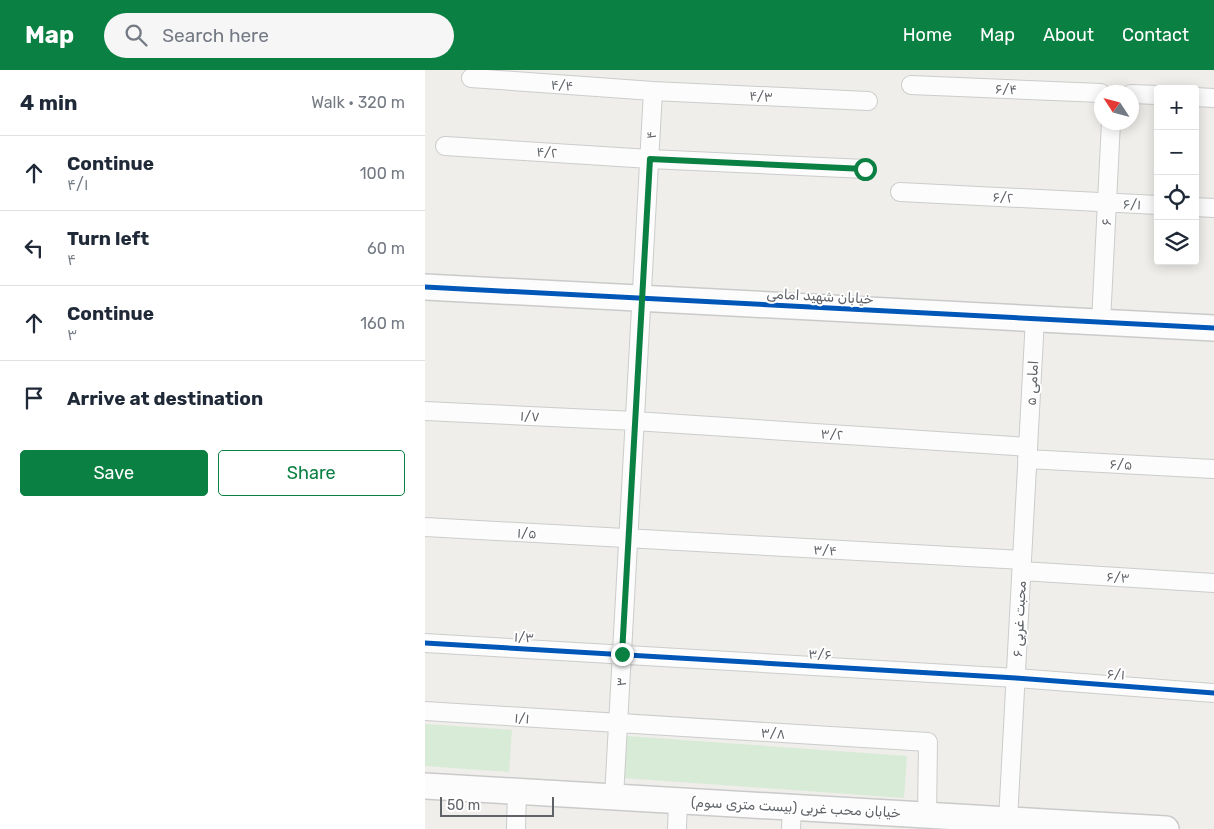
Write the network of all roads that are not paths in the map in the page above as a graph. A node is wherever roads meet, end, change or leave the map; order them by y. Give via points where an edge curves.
1 (471, 78) dead end
2 (911, 85) dead end
3 (653, 91) junction
4 (1094, 93) edge
5 (1139, 94) edge
6 (1154, 95) edge
7 (1199, 97) edge
8 (1214, 98) edge
9 (868, 101) dead end
10 (1111, 130) edge
11 (445, 146) dead end
12 (650, 159) junction
13 (865, 169) dead end
14 (900, 192) dead end
15 (1107, 203) junction
16 (1154, 205) edge
17 (1199, 207) edge
18 (1214, 208) edge
19 (425, 287) edge
20 (642, 298) junction
21 (1035, 318) junction
22 (1101, 322) junction
23 (1214, 328) edge
24 (425, 411) edge
25 (635, 421) junction
26 (1028, 454) junction
27 (1214, 469) edge
28 (425, 527) edge
29 (629, 539) junction
30 (1022, 566) junction
31 (1214, 583) edge
32 (425, 643) edge
33 (622, 654) junction
34 (1016, 678) junction
35 (1214, 693) edge
36 (425, 711) edge
37 (618, 724) junction
38 (425, 786) edge
39 (517, 791) junction
40 (614, 797) junction
41 (678, 800) junction
42 (791, 818) edge
43 (913, 819) edge
44 (1013, 823) edge
45 (1132, 828) edge
46 (516, 829) edge
47 (677, 829) edge
48 (1166, 829) edge

1 - 3 street, ۴/۴
2 - 4 street, ۶/۴
3 - 9 street, ۴/۳
3 - 12 street, ۴
5 - 6 street
7 - 8 street
10 - 15 street, ۶
11 - 12 street, ۴/۲
12 - 13 street, ۴/۲
12 - 20 street, ۴
14 - 15 street, ۶/۲
15 - 16 street, ۶/۱
15 - 22 street, ۶
17 - 18 street
19 - 20 street, خیابان شهید امامی
20 - 21 street, خیابان شهید امامی
20 - 25 street, ۳
21 - 22 street, خیابان شهید امامی
21 - 26 street, امامی ۵
22 - 23 street, خیابان شهید امامی
24 - 25 street, ۱/۷
25 - 26 street, ۳/۲
25 - 29 street, ۳
26 - 27 street, ۶/۵
26 - 30 street, محبت غربی ۶
28 - 29 street, ۱/۵
29 - 30 street, ۳/۴
29 - 33 street, ۳
30 - 31 street, ۶/۳
30 - 34 street, محبت غربی ۶
32 - 33 street, ۱/۳
33 - 34 street, ۳/۶
33 - 37 street, ۳
34 - 35 street, ۶/۱
34 - 44 street, محبت غربی ۶
36 - 37 street, ۱/۱
37 - 40 street, ۳
37 - 43 street, ۳/۸ via 928,742
38 - 39 street, خیابان محب غربی (بیست متری سوم)
39 - 40 street, خیابان محب غربی (بیست متری سوم)
39 - 46 street
40 - 41 street, خیابان محب غربی (بیست متری سوم)
41 - 42 street, خیابان محب غربی (بیست متری سوم)
41 - 47 street
42 - 43 street, خیابان محب غربی (بیست متری سوم)
43 - 44 street, خیابان محب غربی (بیست متری سوم)
44 - 45 street, خیابان محب غربی (بیست متری سوم)
45 - 48 street, خیابان محب غربی (بیست متری سوم)

